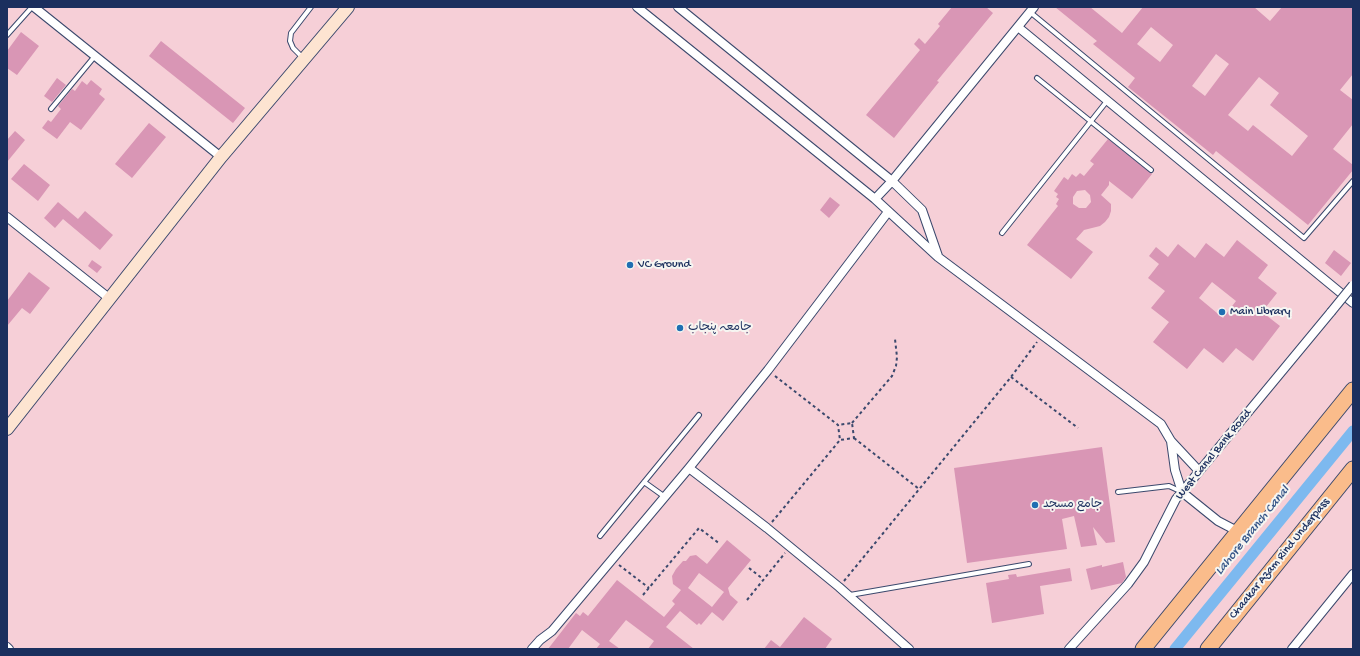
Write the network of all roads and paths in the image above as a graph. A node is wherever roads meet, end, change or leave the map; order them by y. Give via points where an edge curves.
1 (33, 7) edge
2 (311, 7) edge
3 (348, 7) edge
4 (637, 7) edge
5 (678, 7) edge
6 (1032, 10) edge
7 (1018, 27) junction
8 (7, 35) edge
9 (95, 56) junction
10 (304, 59) junction
11 (1036, 78) dead end
12 (1108, 101) junction
13 (51, 109) dead end
14 (1092, 122) junction
15 (221, 157) junction
16 (1151, 170) dead end
17 (892, 181) junction
18 (1353, 181) edge
19 (875, 199) junction
20 (888, 212) junction
21 (7, 217) edge
22 (1002, 233) dead end
23 (938, 257) junction
24 (1353, 285) edge
25 (110, 299) junction
26 (1353, 303) edge
27 (1042, 335) junction
28 (895, 339) dead end
29 (768, 370) junction
30 (1011, 377) junction
31 (1353, 390) edge
32 (699, 415) dead end
33 (852, 422) junction
34 (838, 425) junction
35 (1078, 428) dead end
36 (7, 429) edge
37 (854, 438) junction
38 (840, 440) junction
39 (1172, 441) junction
40 (689, 468) junction
41 (1353, 468) edge
42 (1199, 471) junction
43 (644, 482) junction
44 (919, 489) junction
45 (1118, 492) dead end
46 (1182, 492) junction
47 (665, 497) junction
48 (768, 528) junction
49 (1238, 532) junction
50 (600, 536) dead end
51 (720, 544) dead end
52 (790, 546) junction
53 (612, 559) junction
54 (1029, 564) dead end
55 (750, 568) dead end
56 (1353, 574) edge
57 (763, 579) junction
58 (839, 586) junction
59 (649, 589) junction
60 (643, 595) dead end
61 (850, 595) junction
62 (747, 600) dead end
63 (532, 649) edge
64 (909, 649) edge
65 (1069, 649) edge
66 (1144, 649) edge
67 (1208, 649) edge
68 (1292, 649) edge

1 - 8 lane
1 - 9 street
2 - 10 lane via 291,33 290,41 293,48
3 - 10 street
4 - 19 street
5 - 17 street
6 - 7 street
6 - 18 lane via 1304,238
7 - 12 street
7 - 17 street
9 - 13 lane
9 - 15 street
10 - 15 street
11 - 14 lane
12 - 14 lane
12 - 26 street
14 - 16 lane
14 - 22 lane
15 - 25 street
17 - 19 street
17 - 23 street via 922,210
19 - 20 street
20 - 23 street
20 - 29 street
21 - 25 street
23 - 27 street
24 - 42 street, West Canal Bank Road, bridge
25 - 36 street
27 - 30 path
27 - 39 street via 1161,424
28 - 33 path via 897,357 892,376
29 - 34 path
29 - 40 street
30 - 35 path
30 - 44 path
31 - 49 highway
32 - 43 lane
33 - 34 path
33 - 37 path
34 - 38 path
37 - 38 path
37 - 44 path
38 - 48 path
39 - 42 street
39 - 46 street via 1175,470
40 - 47 street
40 - 48 street
41 - 67 highway, Chaakar Azam Rind Underpass
42 - 46 street, West Canal Bank Road
43 - 47 lane
43 - 50 lane
44 - 58 path
45 - 46 lane via 1169,486
46 - 49 street via 1218,521
46 - 65 street, West Canal Bank Road via 1144,562 1128,584
47 - 53 street
48 - 52 street
49 - 66 highway
51 - 59 path via 699,528
52 - 57 path
52 - 58 street
53 - 59 path
53 - 63 street via 552,631
54 - 61 lane
55 - 57 path
56 - 68 street
57 - 62 path
58 - 61 street
59 - 60 path
61 - 64 street

